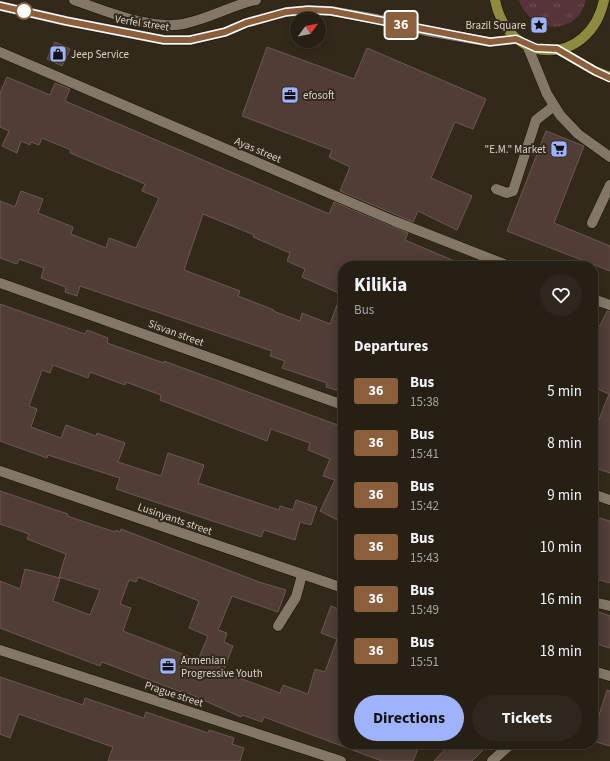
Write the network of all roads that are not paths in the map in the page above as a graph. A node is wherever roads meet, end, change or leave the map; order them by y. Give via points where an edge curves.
1 (74, 0) edge
2 (253, 0) edge
3 (495, 0) edge
4 (605, 0) edge
5 (0, 6) edge
6 (610, 6) edge
7 (516, 39) junction
8 (527, 45) junction
9 (557, 49) junction
10 (0, 52) edge
11 (610, 78) edge
12 (554, 106) junction
13 (610, 157) edge
14 (610, 185) edge
15 (496, 189) dead end
16 (592, 223) dead end
17 (496, 261) edge
18 (0, 283) edge
19 (598, 301) edge
20 (610, 305) edge
21 (338, 403) edge
22 (0, 471) edge
23 (598, 496) edge
24 (610, 500) edge
25 (302, 575) junction
26 (338, 586) edge
27 (598, 603) edge
28 (610, 606) edge
29 (278, 626) dead end
30 (0, 650) edge
31 (598, 672) edge
32 (610, 676) edge
33 (505, 749) edge
34 (340, 761) edge
35 (492, 761) edge

1 - 2 street via 119,16 170,26
3 - 7 main road via 497,13 504,27
4 - 6 main road
4 - 9 main road via 594,27 584,38 571,46
5 - 7 street, Verfel street via 164,40 190,40 225,32 246,23 286,12 308,10 339,12 490,42
7 - 8 main road
8 - 9 main road via 547,50
8 - 12 street
9 - 11 main road
10 - 17 street, Ayas street via 394,221
12 - 13 street via 578,134
12 - 15 street via 536,120 513,191 507,193
14 - 16 street
18 - 21 street, Sisvan street
19 - 20 street
22 - 25 street, Lusinyants street
23 - 24 street
25 - 26 street, Lusinyants street
25 - 29 street via 296,597
27 - 28 street
30 - 34 street, Prague street
31 - 32 street
33 - 35 street

